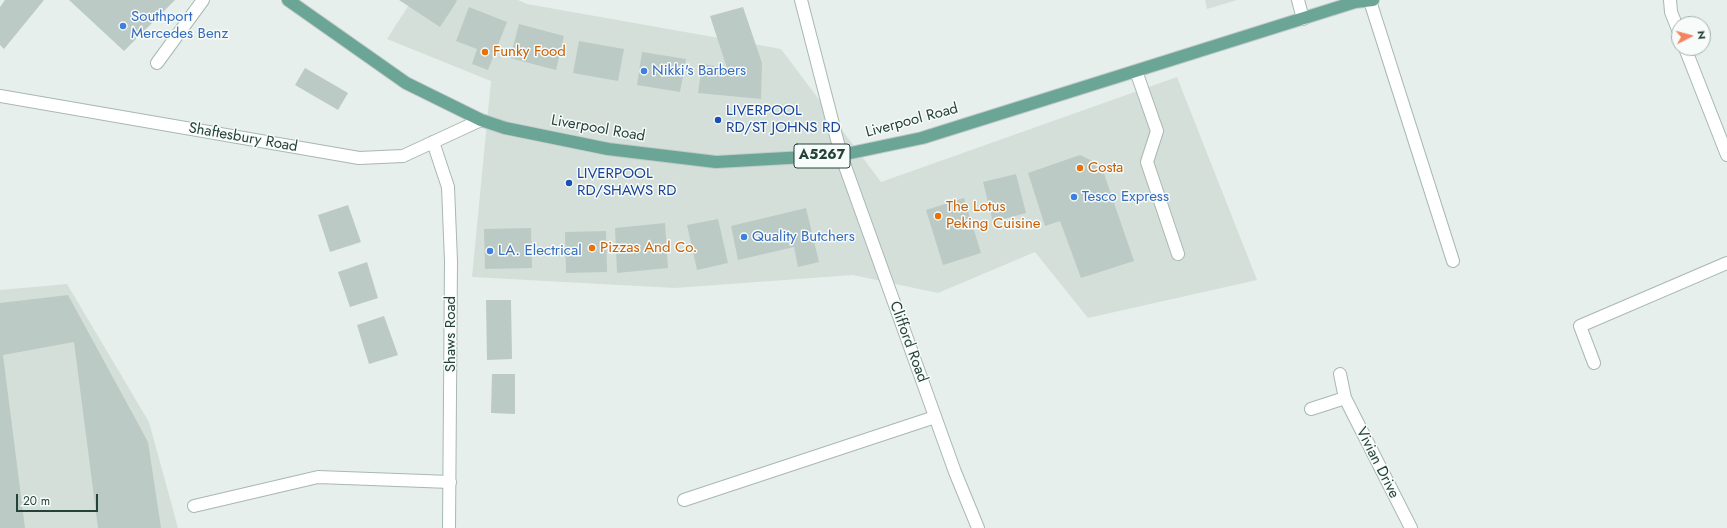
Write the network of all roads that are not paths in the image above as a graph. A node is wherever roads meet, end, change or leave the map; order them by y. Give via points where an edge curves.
1 (203, 0) edge
2 (288, 0) edge
3 (801, 0) edge
4 (1298, 0) edge
5 (1371, 0) edge
6 (1670, 0) edge
7 (1673, 16) edge
8 (1304, 19) junction
9 (1688, 56) edge
10 (157, 63) dead end
11 (1136, 71) junction
12 (0, 96) edge
13 (481, 120) junction
14 (433, 142) junction
15 (841, 155) junction
16 (1727, 155) edge
17 (1178, 254) dead end
18 (1453, 261) dead end
19 (1727, 263) edge
20 (1594, 363) dead end
21 (1340, 374) dead end
22 (1345, 398) junction
23 (1311, 409) dead end
24 (935, 417) junction
25 (450, 482) junction
26 (684, 500) dead end
27 (194, 506) dead end
28 (449, 528) edge
29 (978, 528) edge
30 (1411, 528) edge

1 - 10 street
2 - 13 main road, Liverpool Road / A5267 via 406,82
3 - 15 street, Clifford Road
4 - 8 street
5 - 8 main road, Liverpool Road / A5267 via 1356,2
5 - 18 street
6 - 7 street
8 - 11 main road, Liverpool Road / A5267
9 - 16 street
11 - 15 main road, Liverpool Road / A5267 via 922,138
11 - 17 street via 1157,131 1147,162
12 - 14 street, Shaftesbury Road via 359,158 402,156
13 - 14 street, Shaftesbury Road
13 - 15 main road, Liverpool Road / A5267 via 505,128 608,149 716,162
14 - 25 street, Shaws Road via 448,187 451,261
15 - 24 street, Clifford Road
19 - 20 street via 1580,326
21 - 22 street, Vivian Drive
22 - 23 street
22 - 30 street, Vivian Drive
24 - 26 street
24 - 29 street, Clifford Road
25 - 27 street via 318,477
25 - 28 street, Shaws Road

